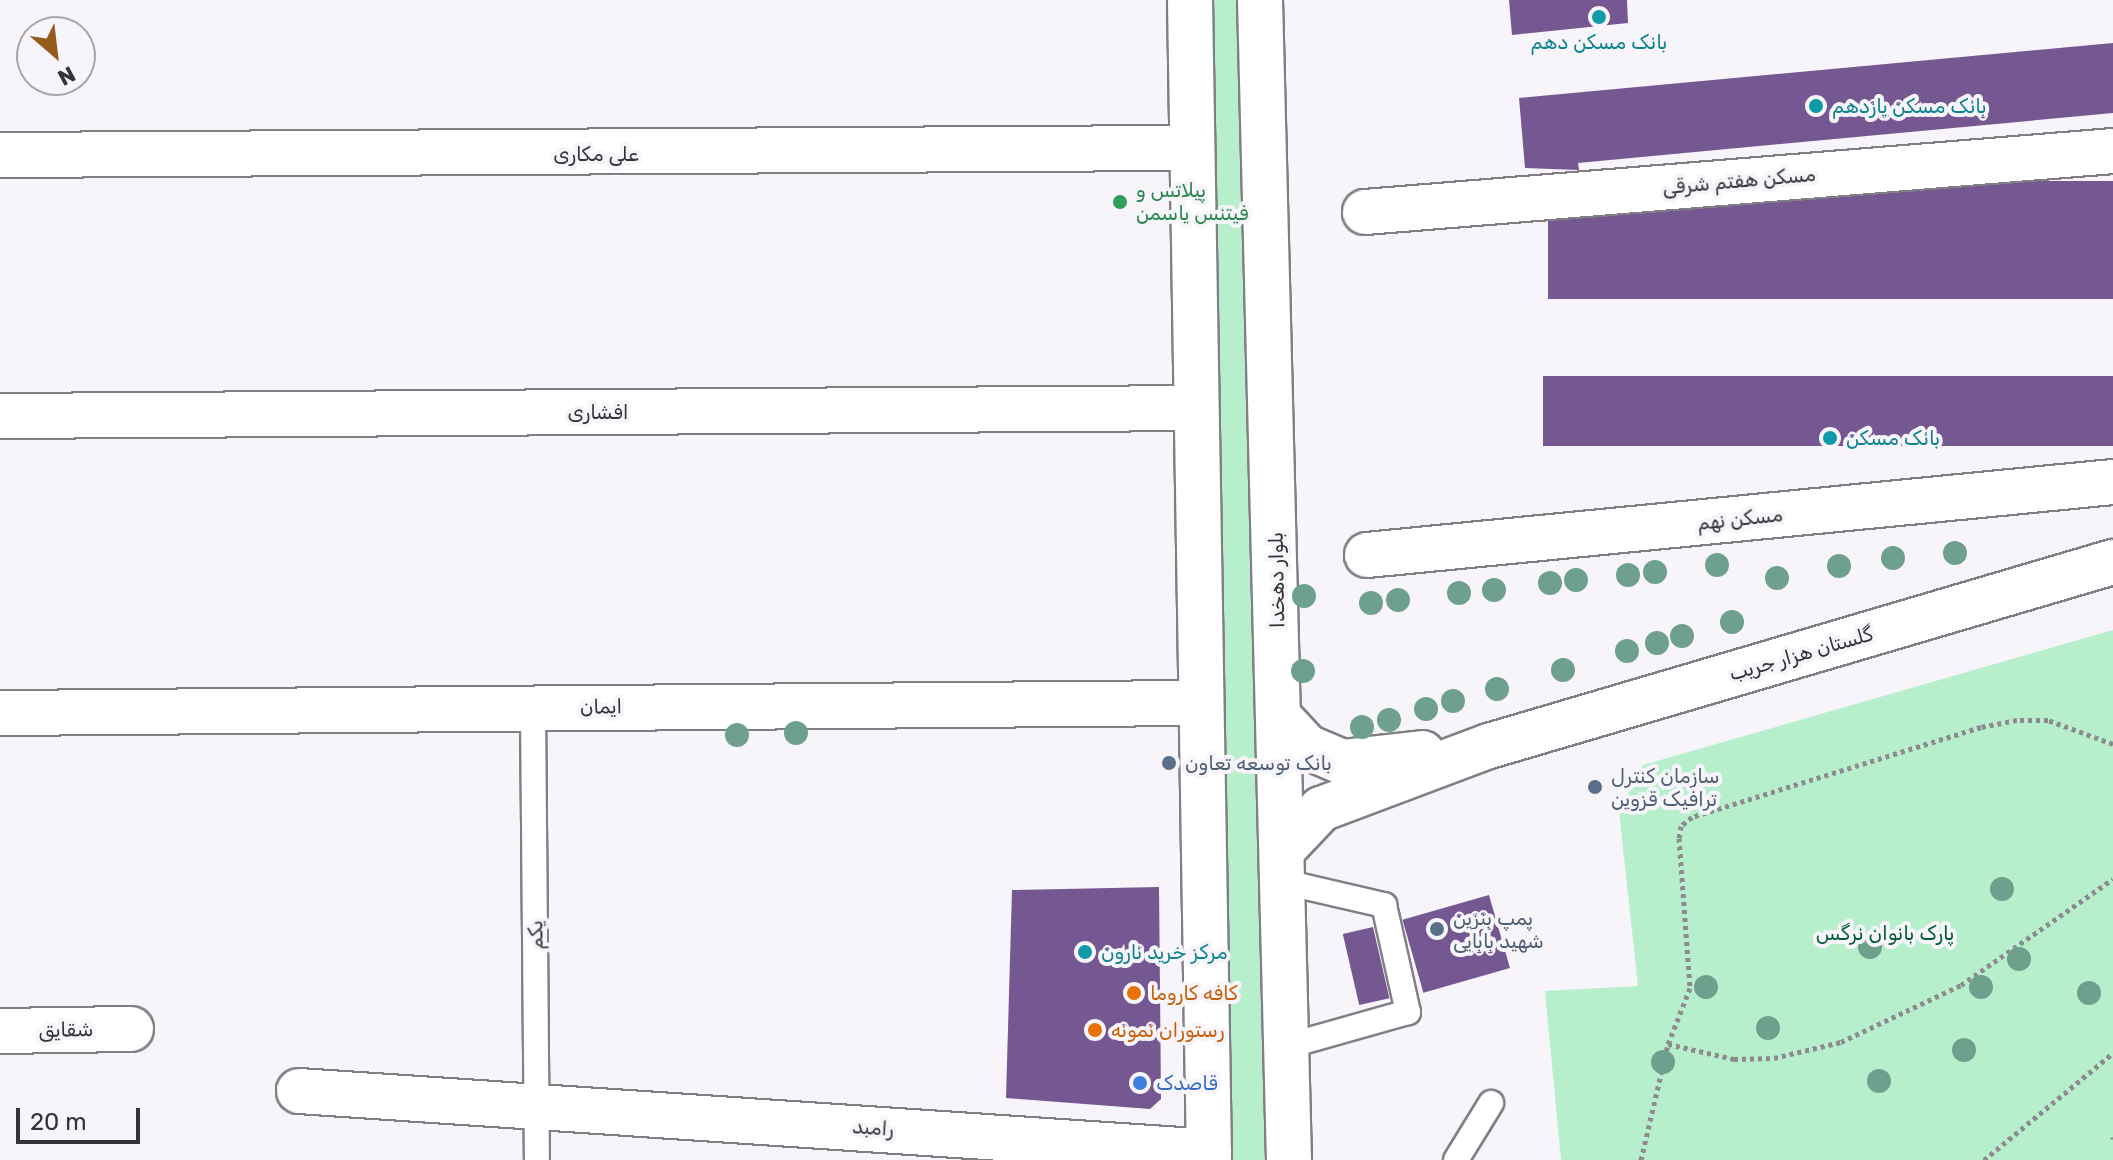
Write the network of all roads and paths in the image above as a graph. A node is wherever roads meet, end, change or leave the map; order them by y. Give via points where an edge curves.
1 (1190, 0) edge
2 (1260, 0) edge
3 (1192, 148) junction
4 (2113, 151) edge
5 (0, 155) edge
6 (1365, 212) dead end
7 (1196, 408) junction
8 (0, 416) edge
9 (2113, 482) edge
10 (1367, 555) dead end
11 (2113, 562) edge
12 (1201, 703) junction
13 (533, 709) junction
14 (0, 713) edge
15 (1281, 719) junction
16 (2113, 744) edge
17 (1489, 746) junction
18 (1284, 865) junction
19 (2113, 879) edge
20 (131, 1029) dead end
21 (0, 1031) edge
22 (1668, 1044) junction
23 (1288, 1046) junction
24 (2113, 1053) edge
25 (299, 1091) dead end
26 (538, 1103) junction
27 (1491, 1103) dead end
28 (1209, 1156) edge
29 (537, 1160) edge
30 (1289, 1160) edge
31 (1456, 1160) edge
32 (1641, 1160) edge
33 (1984, 1160) edge

1 - 3 street
2 - 15 street, بلوار دهخدا
3 - 5 street, علی مکاری
3 - 7 street
4 - 6 street, مسکن هفتم شرقی
7 - 8 street, افشاری
7 - 12 street
9 - 10 street, مسکن نهم
11 - 17 street, گلستان هزار جریب
12 - 13 street, ایمان
12 - 28 street
13 - 14 street, ایمان
13 - 26 lane, یکم
15 - 17 street via 1307,747 1342,762
15 - 18 street, بلوار دهخدا
16 - 22 path via 2048,720 2017,720 1692,817 1681,826 1679,838 1690,988
17 - 18 street via 1321,809
18 - 23 street, بلوار دهخدا
18 - 23 lane via 1384,905 1408,1012
19 - 22 path via 1961,985 1841,1042 1774,1058 1734,1059
20 - 21 street, شقایق
22 - 32 path
23 - 30 street, بلوار دهخدا
24 - 33 path
25 - 26 street, رامبد
26 - 28 street, رامبد
26 - 29 lane, یکم
27 - 31 lane

